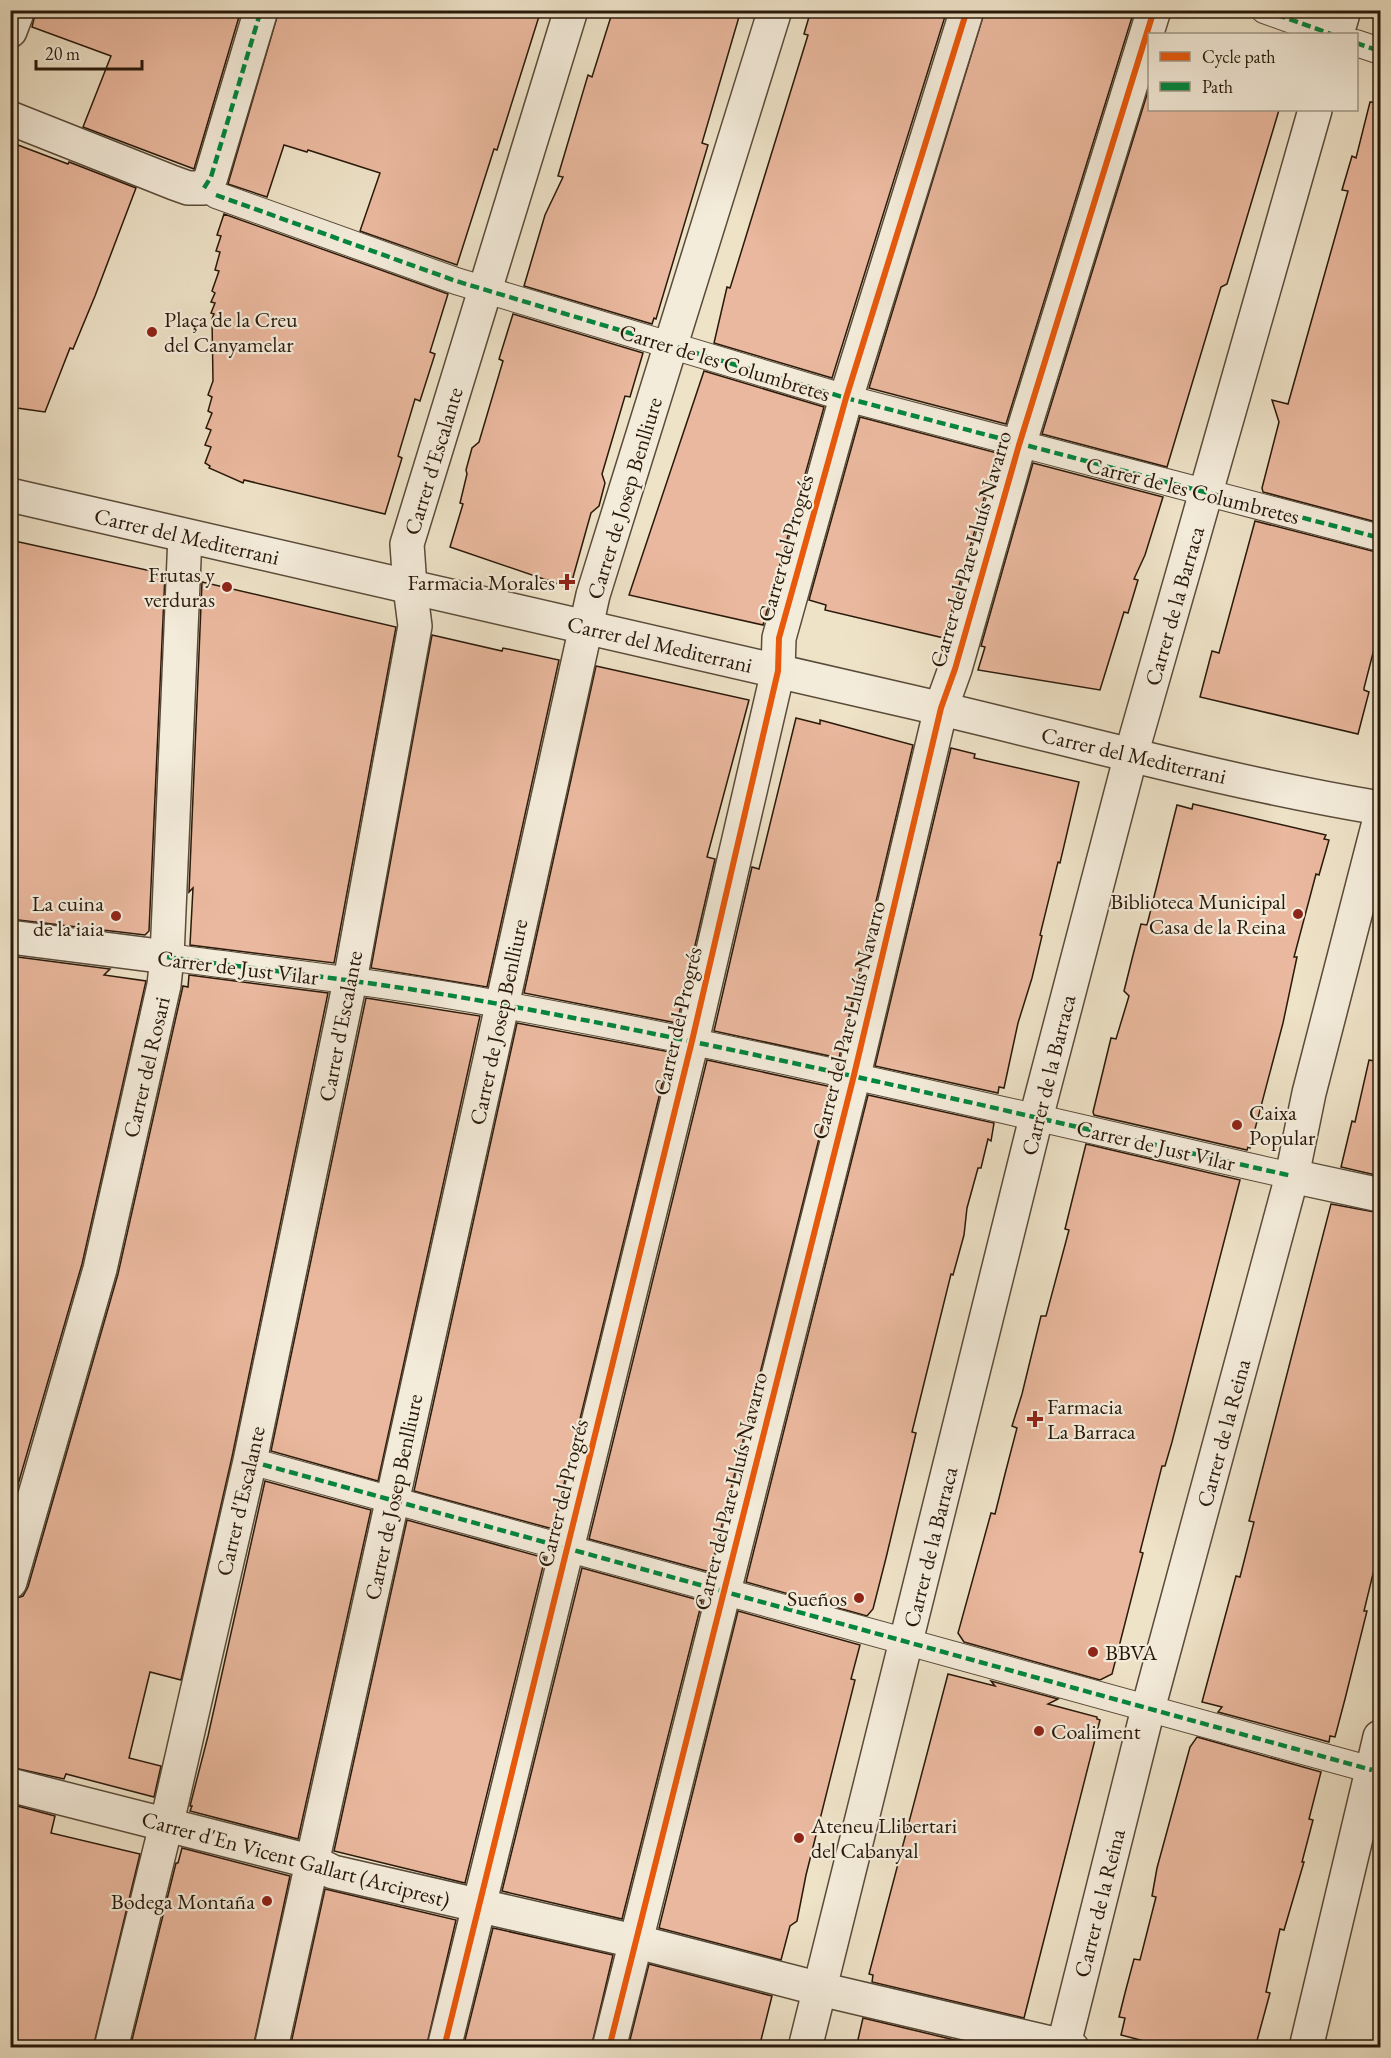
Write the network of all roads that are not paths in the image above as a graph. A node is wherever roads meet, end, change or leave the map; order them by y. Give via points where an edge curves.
1 (18, 10) edge
2 (261, 10) edge
3 (571, 10) edge
4 (775, 10) edge
5 (967, 10) edge
6 (1154, 10) edge
7 (1264, 10) edge
8 (1344, 10) edge
9 (10, 31) edge
10 (1328, 33) edge
11 (1337, 33) edge
12 (1358, 44) edge
13 (1380, 51) edge
14 (1316, 111) edge
15 (10, 118) edge
16 (210, 191) junction
17 (484, 289) junction
18 (671, 346) junction
19 (846, 398) junction
20 (1019, 445) junction
21 (1206, 494) junction
22 (10, 495) edge
23 (185, 536) junction
24 (1380, 538) edge
25 (410, 587) junction
26 (586, 627) junction
27 (778, 671) junction
28 (941, 708) junction
29 (1131, 755) junction
30 (1380, 808) edge
31 (1380, 818) edge
32 (10, 937) edge
33 (167, 957) junction
34 (350, 981) junction
35 (501, 1004) junction
36 (692, 1041) junction
37 (854, 1075) junction
38 (1036, 1118) junction
39 (1292, 1176) junction
40 (1380, 1195) edge
41 (250, 1461) junction
42 (393, 1500) junction
43 (567, 1548) junction
44 (10, 1582) edge
45 (723, 1591) junction
46 (906, 1642) junction
47 (1148, 1708) junction
48 (1380, 1737) edge
49 (1372, 1770) junction
50 (10, 1785) edge
51 (166, 1824) junction
52 (313, 1862) junction
53 (479, 1906) junction
54 (634, 1941) junction
55 (820, 1989) junction
56 (1066, 2047) edge
57 (111, 2048) edge
58 (271, 2048) edge
59 (444, 2048) edge
60 (609, 2048) edge
61 (805, 2048) edge
62 (1306, 2048) edge

1 - 9 street
2 - 16 street
3 - 17 street, Carrer d'Escalante
4 - 18 street, Carrer de Josep Benlliure
5 - 19 street, Carrer del Progrés
6 - 20 street, Carrer del Pare Lluís Navarro
7 - 10 street
8 - 11 street
12 - 13 street
14 - 21 street, Carrer de la Barraca
15 - 16 street, Carrer de les Columbretes via 174,183
16 - 17 street, Carrer de les Columbretes
17 - 18 street, Carrer de les Columbretes
17 - 25 street, Carrer d'Escalante via 408,544
18 - 19 street, Carrer de les Columbretes
18 - 26 street, Carrer de Josep Benlliure
19 - 20 street, Carrer de les Columbretes
19 - 27 street, Carrer del Progrés via 779,638
20 - 21 street, Carrer de les Columbretes
20 - 28 street, Carrer del Pare Lluís Navarro
21 - 24 street, Carrer de les Columbretes
21 - 29 street, Carrer de la Barraca
22 - 23 street, Carrer del Mediterrani
23 - 25 street, Carrer del Mediterrani
23 - 33 street, Carrer del Rosari
25 - 26 street, Carrer del Mediterrani
25 - 34 street, Carrer d'Escalante via 415,626
26 - 27 street, Carrer del Mediterrani
26 - 35 street, Carrer de Josep Benlliure
27 - 28 street, Carrer del Mediterrani
27 - 36 street, Carrer del Progrés
28 - 29 street, Carrer del Mediterrani
28 - 37 street, Carrer del Pare Lluís Navarro
29 - 30 street, Carrer del Mediterrani
29 - 38 street, Carrer de la Barraca
31 - 39 street, Carrer de la Reina via 1309,1093
32 - 33 street, Carrer de Just Vilar
33 - 34 street, Carrer de Just Vilar
33 - 44 street, Carrer del Rosari via 100,1269
34 - 35 street, Carrer de Just Vilar
34 - 41 street, Carrer d'Escalante
35 - 36 street, Carrer de Just Vilar
35 - 42 street, Carrer de Josep Benlliure
36 - 37 street, Carrer de Just Vilar
36 - 43 street, Carrer del Progrés
37 - 38 street, Carrer de Just Vilar
37 - 45 street, Carrer del Pare Lluís Navarro
38 - 39 street, Carrer de Just Vilar
38 - 46 street, Carrer de la Barraca
39 - 40 street, Carrer de Just Vilar
39 - 47 street, Carrer de la Reina
41 - 42 street
41 - 51 street, Carrer d'Escalante
42 - 43 street
42 - 52 street, Carrer de Josep Benlliure
43 - 45 street
43 - 53 street, Carrer del Progrés
45 - 46 street
45 - 54 street, Carrer del Pare Lluís Navarro
46 - 47 street
46 - 55 street, Carrer de la Barraca
47 - 49 street
47 - 56 street, Carrer de la Reina
48 - 49 street
49 - 62 street
50 - 51 street, Carrer d'En Vicent Gallart (Arciprest)
51 - 52 street, Carrer d'En Vicent Gallart (Arciprest)
51 - 57 street, Carrer d'Escalante
52 - 53 street, Carrer d'En Vicent Gallart (Arciprest) via 333,1872
52 - 58 street, Carrer de Josep Benlliure
53 - 54 street, Carrer d'En Vicent Gallart (Arciprest)
53 - 59 street, Carrer del Progrés
54 - 55 street, Carrer d'En Vicent Gallart (Arciprest)
54 - 60 street, Carrer del Pare Lluís Navarro
55 - 56 street, Carrer d'En Vicent Gallart (Arciprest)
55 - 61 street, Carrer de la Barraca

